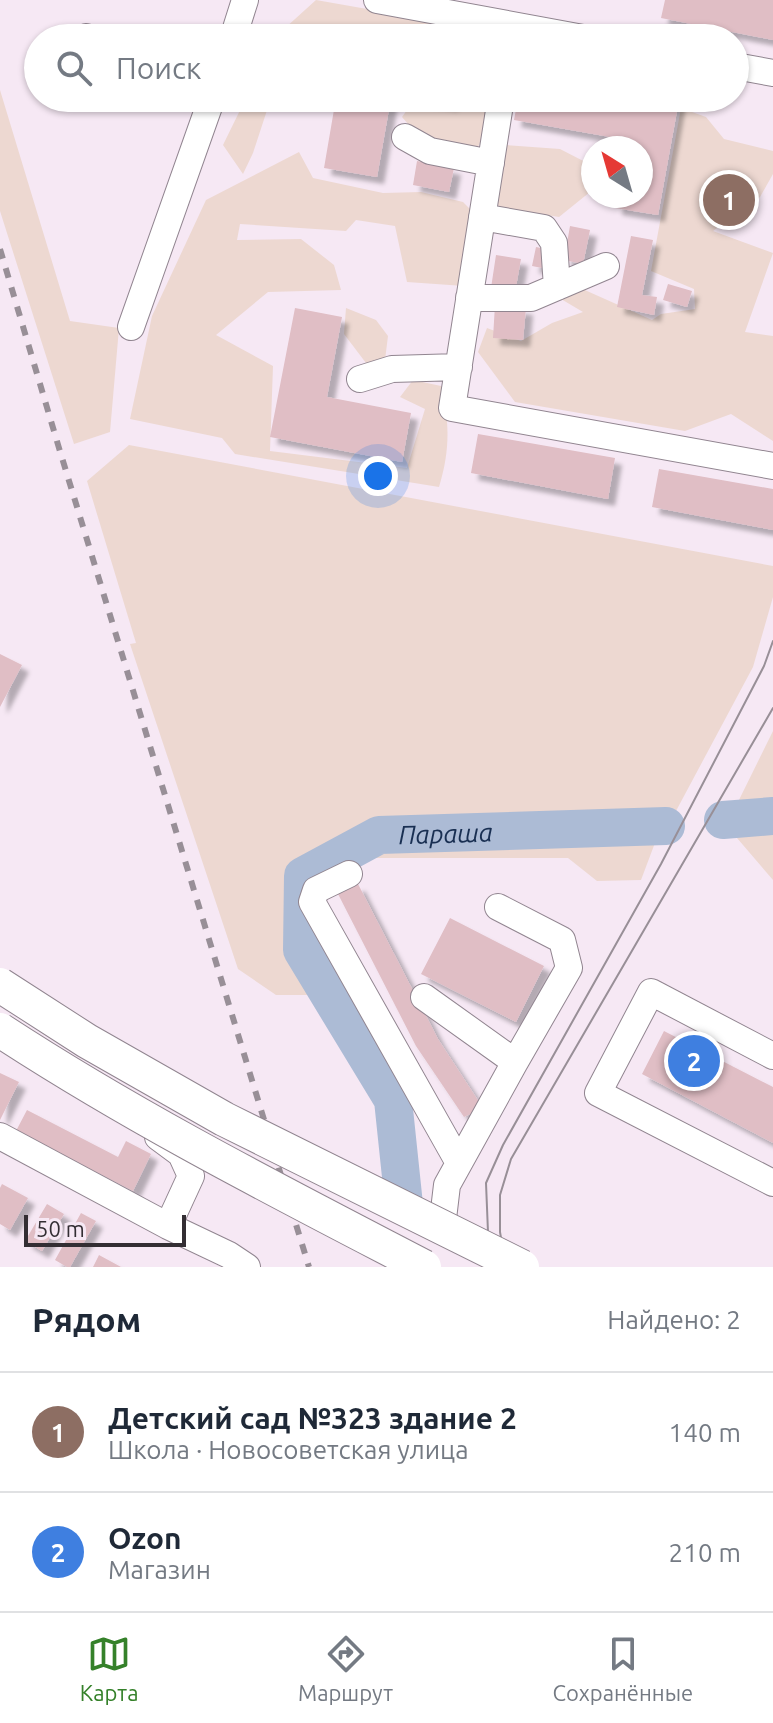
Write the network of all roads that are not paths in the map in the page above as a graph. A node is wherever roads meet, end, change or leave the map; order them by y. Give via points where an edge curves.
1 (245, 0) edge
2 (377, 0) edge
3 (237, 24) edge
4 (481, 24) edge
5 (749, 69) edge
6 (773, 73) edge
7 (207, 112) edge
8 (499, 112) edge
9 (405, 137) dead end
10 (491, 163) junction
11 (482, 217) junction
12 (606, 266) dead end
13 (557, 287) junction
14 (469, 298) junction
15 (131, 327) dead end
16 (459, 367) junction
17 (360, 379) dead end
18 (773, 466) edge
19 (349, 874) dead end
20 (498, 907) dead end
21 (0, 985) edge
22 (424, 997) dead end
23 (0, 1030) edge
24 (0, 1048) edge
25 (773, 1056) edge
26 (515, 1062) junction
27 (4, 1138) edge
28 (459, 1163) junction
29 (773, 1183) edge
30 (168, 1226) junction
31 (442, 1227) junction
32 (247, 1267) edge
33 (424, 1267) edge
34 (522, 1267) edge

1 - 3 street
2 - 4 street
5 - 6 street
7 - 15 street
8 - 10 street
9 - 10 street via 430,151
10 - 11 street
11 - 13 street via 544,228 554,243
11 - 14 street
12 - 13 street
13 - 14 street via 531,298
14 - 16 street
16 - 17 street via 392,369
16 - 18 street via 452,408
19 - 28 street via 316,890 312,902
20 - 26 street via 562,940 569,968
21 - 31 main road, bridge via 224,1119
22 - 26 street
23 - 33 main road, bridge via 179,1138
24 - 30 street via 181,1154 191,1176
25 - 29 street via 651,992 598,1093
26 - 28 street
27 - 30 street
28 - 31 street via 447,1185
30 - 32 street
31 - 34 main road, bridge

